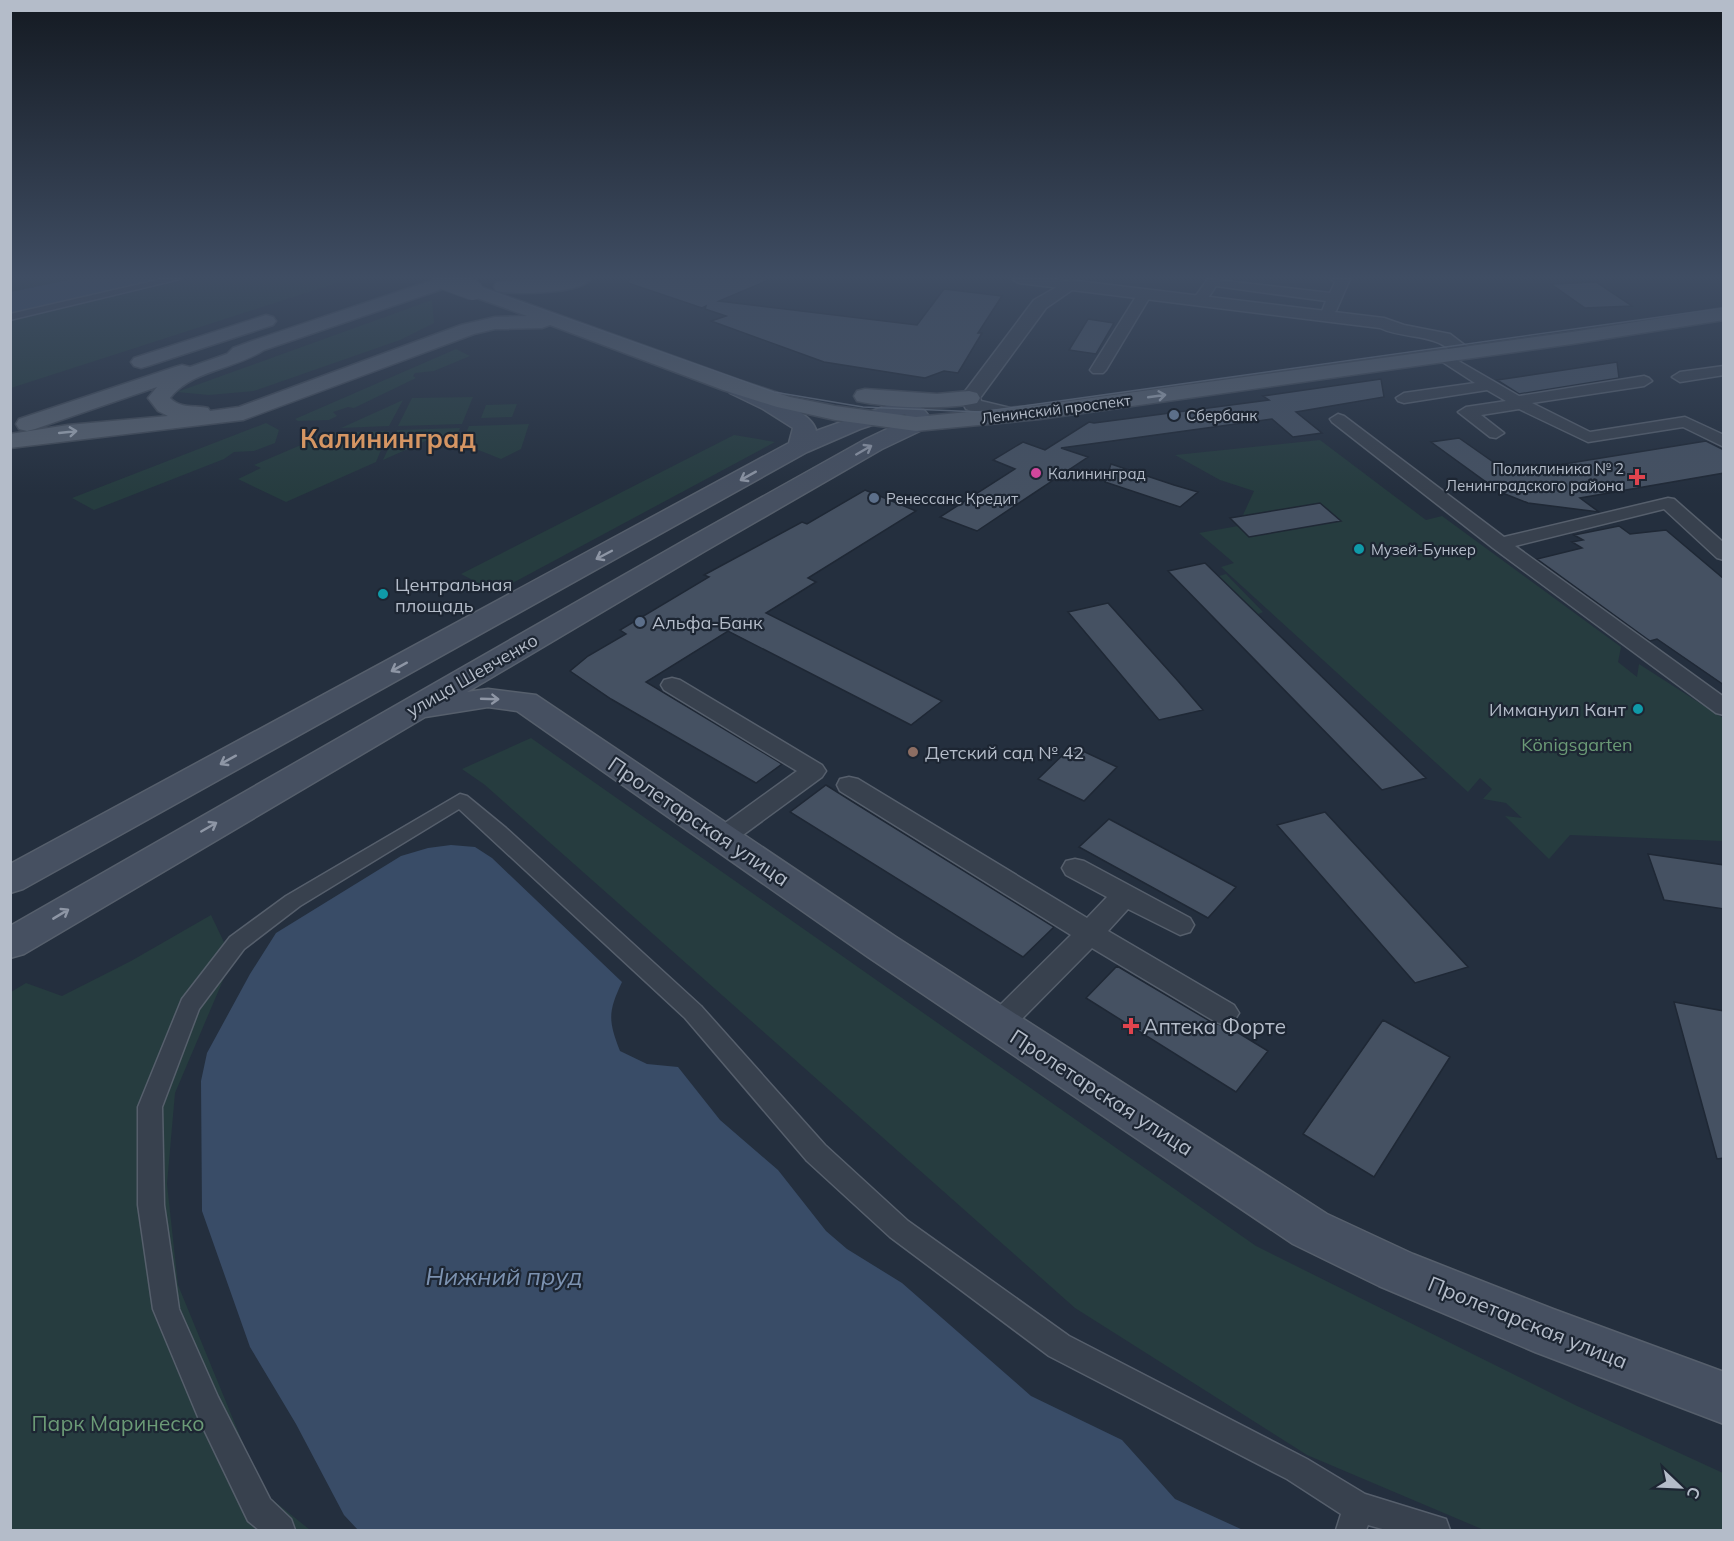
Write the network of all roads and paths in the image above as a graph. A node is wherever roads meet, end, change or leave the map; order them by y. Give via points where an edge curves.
1 (174, 351) edge
2 (238, 351) edge
3 (252, 351) edge
4 (392, 351) edge
5 (409, 351) edge
6 (641, 351) edge
7 (688, 351) edge
8 (1005, 351) edge
9 (1114, 351) edge
10 (1402, 351) edge
11 (1413, 351) edge
12 (1448, 351) edge
13 (1458, 351) edge
14 (1480, 351) edge
15 (122, 368) dead end
16 (1724, 370) edge
17 (1191, 371) dead end
18 (1680, 377) dead end
19 (1099, 378) dead end
20 (778, 379) dead end
21 (1644, 381) dead end
22 (731, 385) junction
23 (1490, 385) junction
24 (824, 390) dead end
25 (970, 398) junction
26 (1404, 398) dead end
27 (937, 401) joint
28 (1518, 402) junction
29 (1013, 404) junction
30 (904, 410) junction
31 (870, 418) junction
32 (1338, 419) dead end
33 (10, 430) edge
34 (1496, 433) dead end
35 (10, 441) edge
36 (1724, 442) edge
37 (800, 447) junction
38 (656, 528) junction
39 (1500, 544) junction
40 (696, 546) junction
41 (1724, 554) edge
42 (525, 645) junction
43 (672, 685) dead end
44 (525, 702) junction
45 (1724, 708) edge
46 (412, 709) junction
47 (849, 785) dead end
48 (116, 821) junction
49 (723, 837) junction
50 (158, 856) junction
51 (1075, 868) dead end
52 (10, 880) edge
53 (1125, 895) junction
54 (1180, 925) dead end
55 (1090, 933) junction
56 (10, 944) edge
57 (1224, 1013) dead end
58 (998, 1025) junction
59 (1724, 1398) edge
60 (1355, 1519) edge
61 (280, 1530) edge
62 (1435, 1530) edge

1 - 15 main road
2 - 33 main road via 84,394
3 - 4 main road via 176,382 163,391 159,398 162,404 179,412 196,413 240,408
35 -> 5 main road via 243,413
6 - 22 main road
7 - 20 main road
8 - 25 street
9 - 19 street
10 - 17 main road, Ленинский проспект
29 -> 11 main road, Ленинский проспект
12 - 23 street
13 - 14 main road, Ленинский проспект
16 - 18 street
21 - 28 street
22 - 31 main road via 810,408
22 - 37 main road via 803,424
23 - 26 street
23 - 28 street
24 - 30 main road, Ленинский проспект
25 - 27 main road, Ленинский проспект
25 - 29 main road, Ленинский проспект
27 - 30 main road, улица Шевченко
28 - 34 street via 1466,412
28 - 36 street via 1588,437 1685,422
29 - 30 main road, Ленинский проспект
30 - 31 main road, улица Шевченко
40 -> 30 main road, улица Шевченко via 874,444
31 - 37 main road, улица Шевченко
32 - 39 street
37 -> 38 main road, улица Шевченко
38 - 40 main road
38 -> 48 main road, улица Шевченко
39 - 41 street via 1668,503
39 - 45 street
40 - 42 main road, улица Шевченко
42 - 44 main road via 518,661 517,681
42 - 46 main road, улица Шевченко
43 - 49 street via 814,771
46 -> 44 main road, Пролетарская улица via 488,698
44 - 49 main road, Пролетарская улица
50 -> 46 main road, улица Шевченко
47 - 55 street
48 - 50 main road
48 - 52 main road, улица Шевченко
49 - 58 main road, Пролетарская улица
56 -> 50 main road, улица Шевченко
51 - 53 street
53 - 54 street
53 - 55 street
55 - 57 street
55 - 58 street
58 - 59 main road, Пролетарская улица via 1310,1229 1553,1334
60 - 61 street via 1297,1469 1059,1346 899,1229 816,1153 693,1012 460,800 293,901 237,943 190,1005 150,1107 151,1205 166,1309 208,1407 259,1510
60 - 62 street

